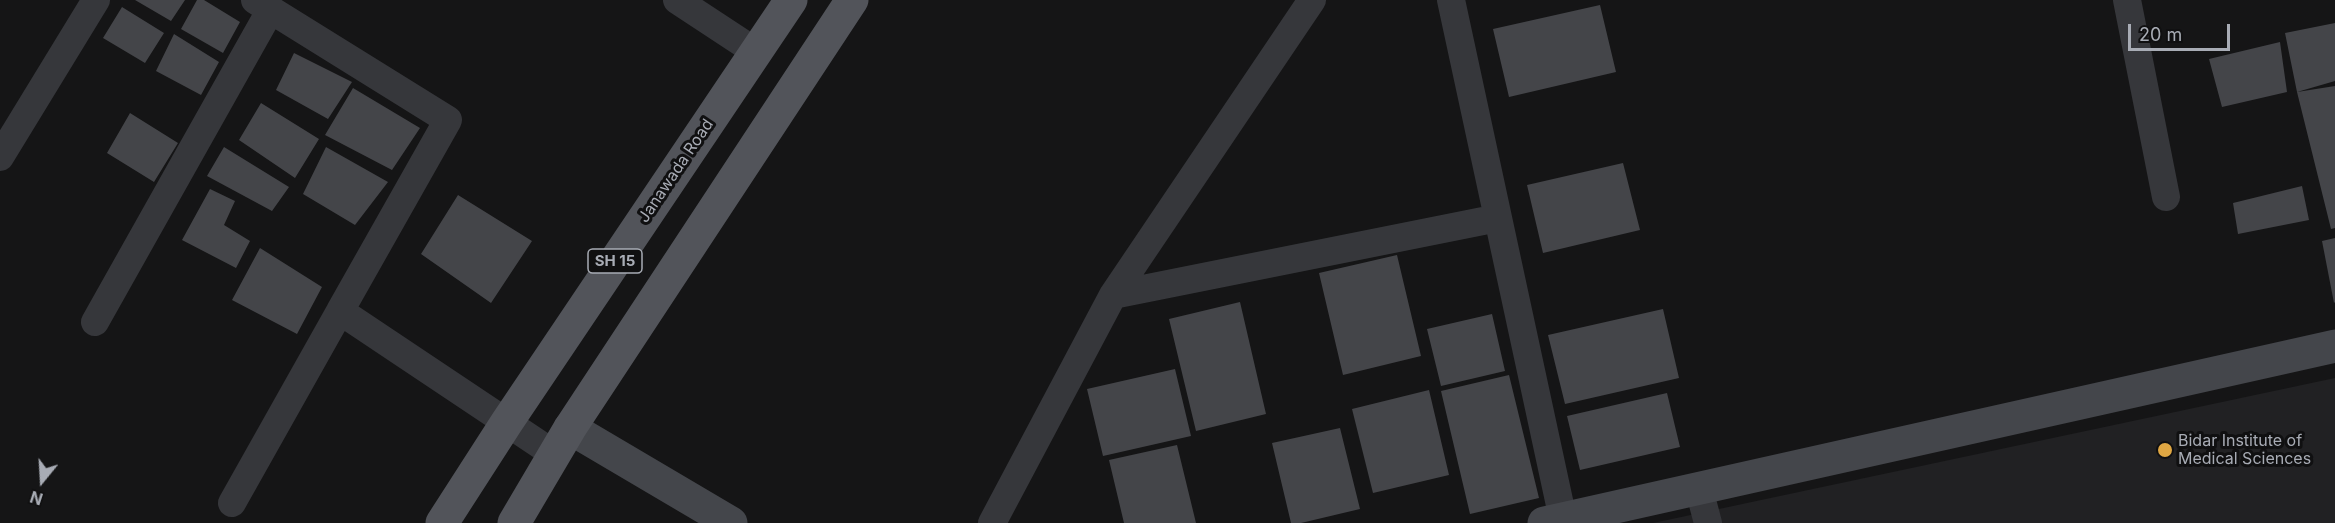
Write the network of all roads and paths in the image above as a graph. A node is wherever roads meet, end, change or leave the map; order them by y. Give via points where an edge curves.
1 (96, 0) edge
2 (677, 0) edge
3 (791, 0) edge
4 (852, 0) edge
5 (1312, 0) edge
6 (1451, 0) edge
7 (2127, 0) edge
8 (263, 4) edge
9 (756, 52) junction
10 (0, 158) edge
11 (2166, 197) dead end
12 (1498, 218) junction
13 (1113, 295) junction
14 (340, 310) junction
15 (94, 322) dead end
16 (2335, 346) edge
17 (507, 422) junction
18 (562, 441) junction
19 (1699, 489) junction
20 (232, 503) dead end
21 (1554, 521) edge
22 (442, 523) edge
23 (514, 523) edge
24 (731, 523) edge
25 (992, 523) edge
26 (1708, 523) edge

1 - 10 street
2 - 9 street
3 - 9 main road, Janawada Road / SH 15
4 - 18 main road
5 - 13 street
6 - 12 street
7 - 11 street
8 - 14 street via 448,120
8 - 15 street
9 - 17 main road, Janawada Road / SH 15
12 - 13 street
12 - 21 street
13 - 25 street
14 - 17 street
14 - 20 street
16 - 19 street
17 - 18 street
17 - 22 main road, Janawada Road / SH 15
18 - 23 main road
18 - 24 street
19 - 21 street
19 - 26 street

